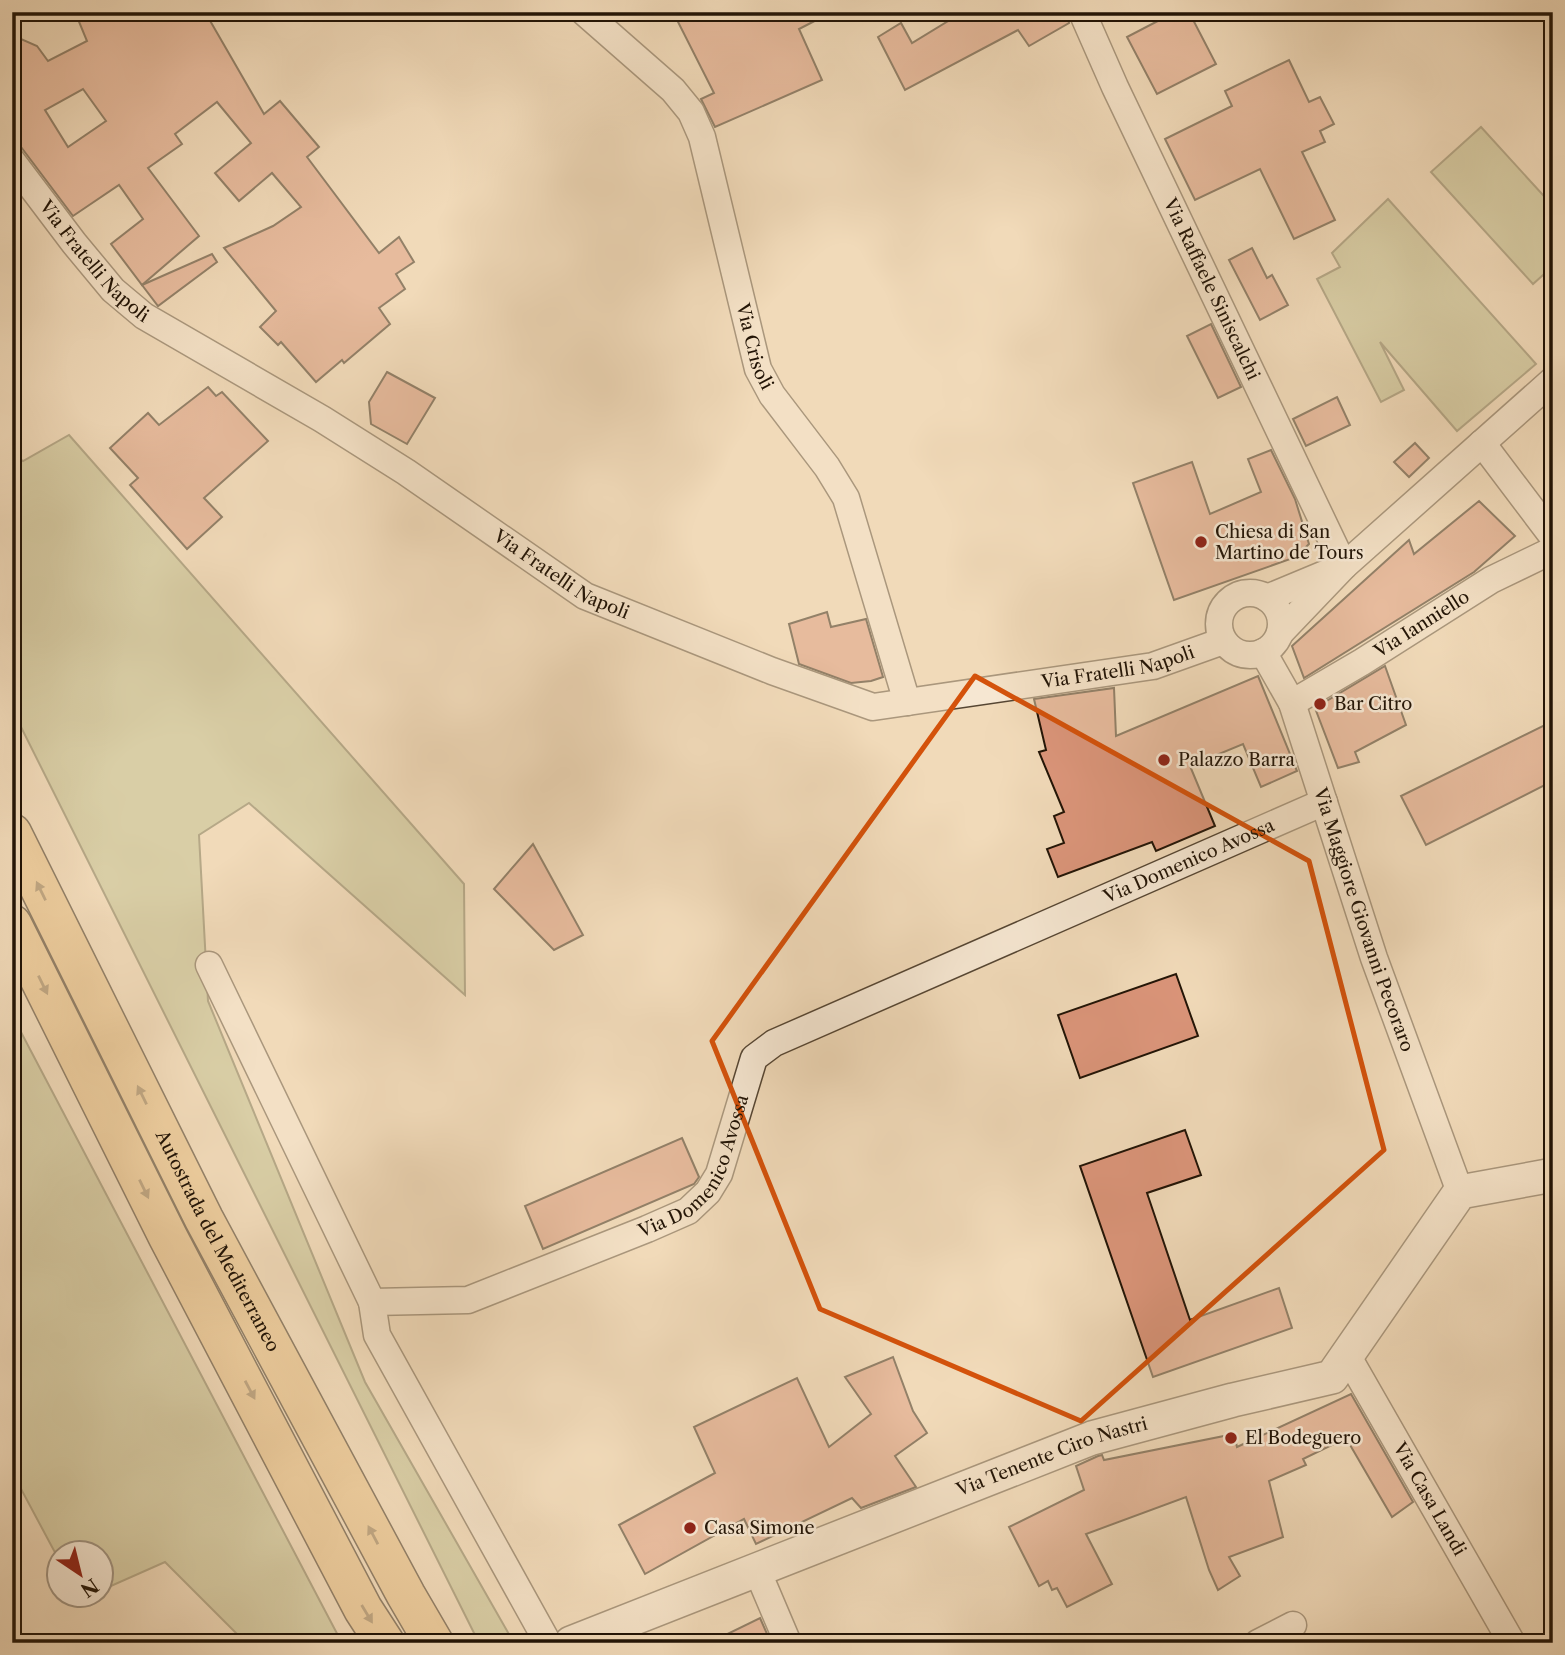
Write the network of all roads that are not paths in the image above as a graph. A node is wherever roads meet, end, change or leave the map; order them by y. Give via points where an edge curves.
1 (583, 12) edge
2 (1082, 12) edge
3 (12, 161) edge
4 (1553, 380) edge
5 (1482, 443) junction
6 (1553, 537) edge
7 (1553, 550) edge
8 (1343, 566) junction
9 (1267, 598) junction
10 (1223, 641) junction
11 (1272, 643) junction
12 (907, 702) junction
13 (1292, 703) junction
14 (1324, 802) junction
15 (12, 832) edge
16 (12, 924) edge
17 (209, 965) dead end
18 (1553, 1175) edge
19 (1460, 1192) junction
20 (372, 1302) junction
21 (1347, 1355) junction
22 (757, 1570) junction
23 (405, 1595) junction
24 (1293, 1625) dead end
25 (385, 1643) edge
26 (434, 1643) edge
27 (450, 1643) edge
28 (548, 1643) edge
29 (571, 1643) edge
30 (788, 1643) edge
31 (1258, 1643) edge
32 (1512, 1643) edge

1 - 12 street, Via Crisoli via 673,90 691,112 702,137 758,369 846,498
2 - 8 street, Via Raffaele Siniscalchi
3 - 12 street, Via Fratelli Napoli via 113,290 144,316 406,472 584,596 873,706
4 - 5 street
5 - 6 street
5 - 8 street
7 - 13 street, Via Ianniello via 1491,580
8 - 9 street
8 - 11 street
9 - 10 street via 1247,593 1228,602 1219,621
9 - 11 street via 1279,614
10 - 11 street via 1245,655
10 - 12 street, Via Fratelli Napoli via 1153,666
11 - 13 street, Via Maggiore Giovanni Pecoraro
13 - 14 street, Via Maggiore Giovanni Pecoraro
14 - 19 street, Via Maggiore Giovanni Pecoraro via 1374,958
14 - 20 street, Via Domenico Avossa via 774,1042 754,1058 719,1174 688,1211 468,1300
23 -> 15 highway, Autostrada del Mediterraneo via 204,1219
16 -> 25 highway via 168,1237
17 - 20 street
18 - 19 street
19 - 21 street, Via Tenente Ciro Nastri
20 - 28 street via 377,1335
21 - 22 street, Via Tenente Ciro Nastri via 1332,1377 1092,1438
21 - 32 street, Via Casa Landi
22 - 29 street, Via Tenente Ciro Nastri
22 - 30 street
23 - 26 highway, Autostrada del Mediterraneo
23 - 27 highway
24 - 31 street

